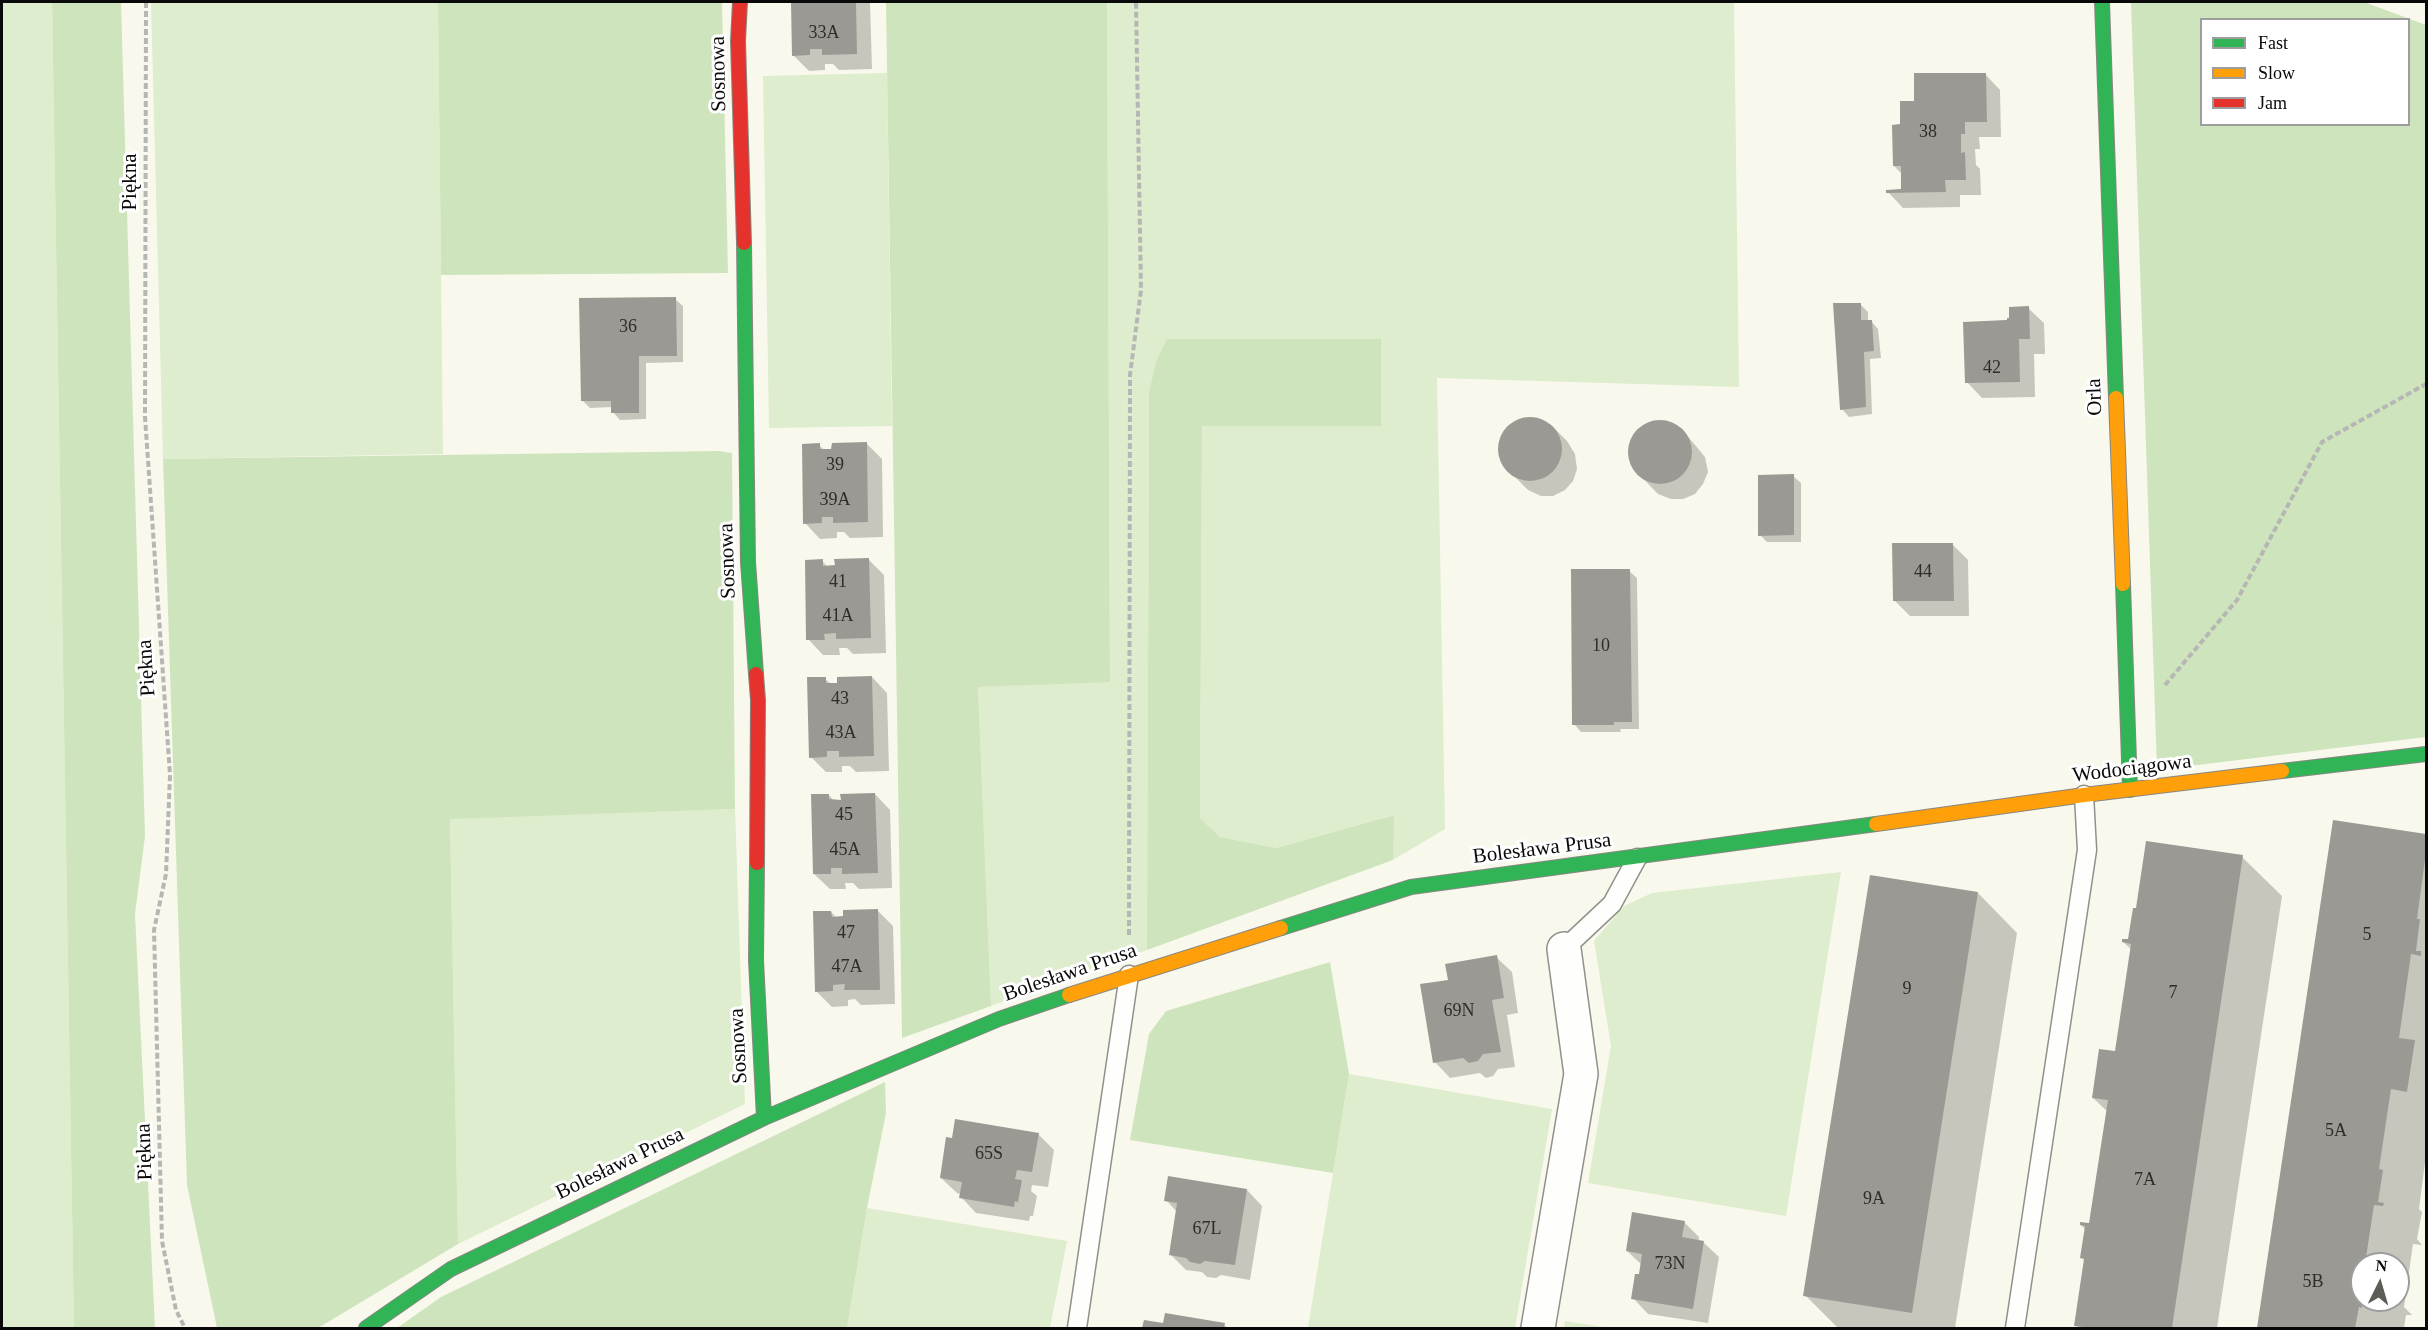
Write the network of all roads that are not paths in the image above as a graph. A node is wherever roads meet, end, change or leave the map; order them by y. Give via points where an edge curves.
1 (740, 2) edge
2 (2102, 2) edge
3 (2427, 754) edge
4 (2130, 790) junction
5 (2084, 795) junction
6 (1844, 830) joint
7 (1637, 858) junction
8 (1564, 949) joint
9 (1129, 975) junction
10 (764, 1118) junction
11 (366, 1329) edge
12 (1077, 1329) edge
13 (1538, 1329) edge
14 (2015, 1329) edge

1 - 10 street, Sosnowa via 748,562 758,699 756,960
2 - 4 street, Orla
3 - 4 street, Wodociągowa
4 - 5 street, Wodociągowa
5 - 6 street, Wodociągowa
5 - 14 lane via 2087,850
6 - 7 street, Bolesława Prusa
7 - 8 lane via 1612,904
7 - 9 street, Bolesława Prusa via 1411,887
8 - 13 street via 1581,1074
9 - 10 street, Bolesława Prusa via 999,1019
9 - 12 lane
10 - 11 street, Bolesława Prusa via 451,1269

